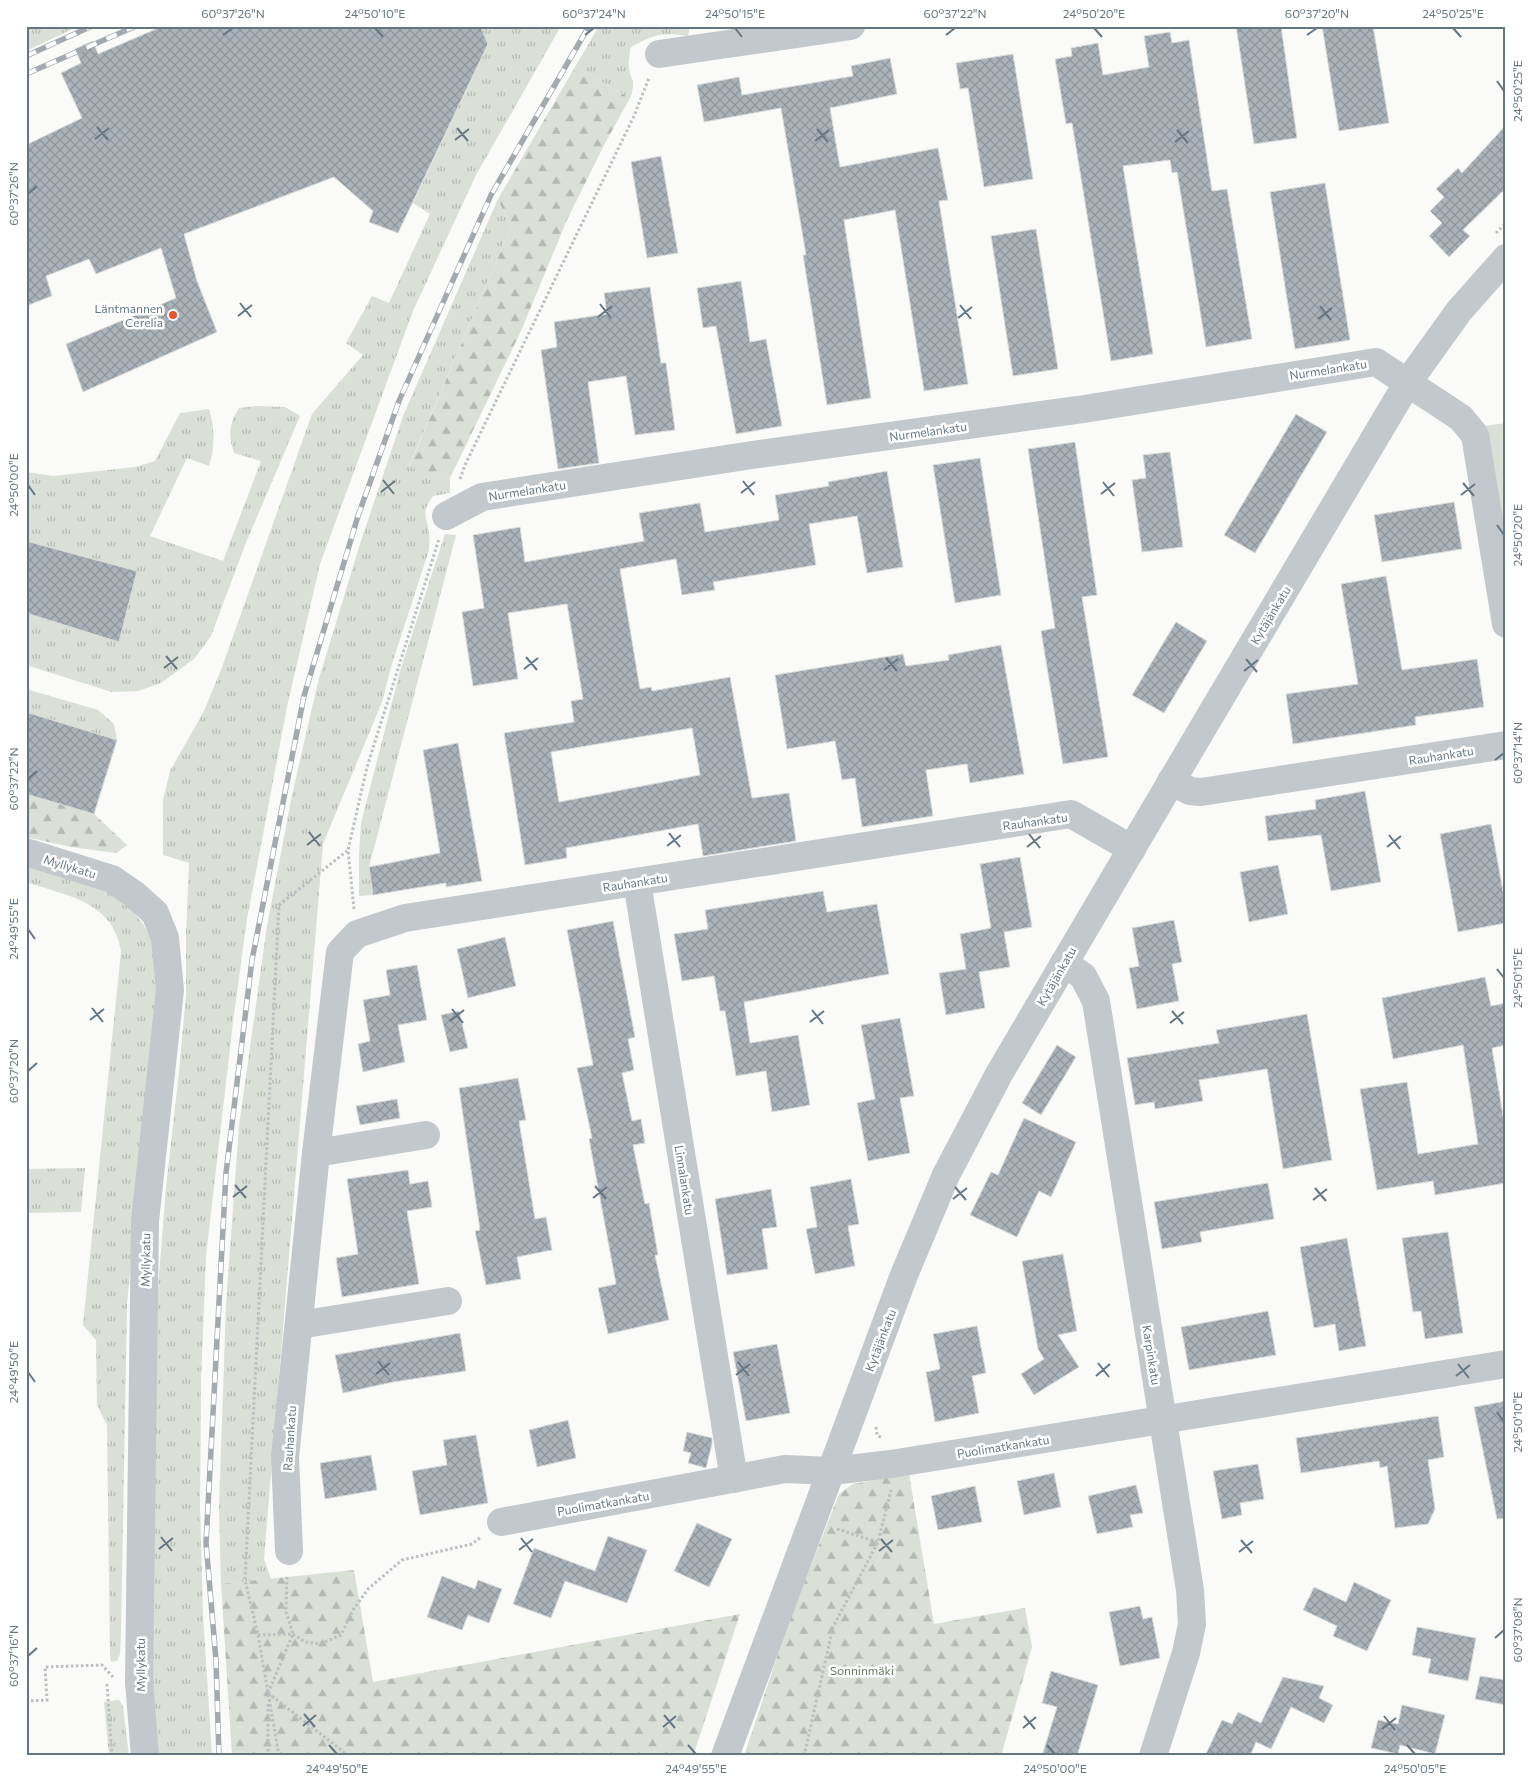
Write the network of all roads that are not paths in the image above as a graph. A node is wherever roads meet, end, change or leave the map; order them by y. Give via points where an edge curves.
1 (851, 26) edge
2 (659, 54) road end
3 (1506, 258) edge
4 (1408, 382) junction
5 (446, 516) road end
6 (1506, 624) edge
7 (1506, 745) edge
8 (1171, 781) junction
9 (1132, 849) junction
10 (26, 852) edge
11 (637, 882) junction
12 (1064, 963) junction
13 (426, 1136) dead end
14 (316, 1153) junction
15 (448, 1301) dead end
16 (299, 1325) junction
17 (1506, 1364) edge
18 (1163, 1421) junction
19 (832, 1471) junction
20 (734, 1479) junction
21 (501, 1522) road end
22 (289, 1551) road end
23 (144, 1756) edge
24 (725, 1756) edge
25 (1153, 1756) edge

1 - 2 street
3 - 4 street, Kytäjänkatu via 1459,311
4 - 5 street, Nurmelankatu via 1376,362 1084,409 752,455 482,497
4 - 6 street, Nurmelankatu via 1461,418 1475,434
4 - 8 street, Kytäjänkatu
7 - 8 street, Rauhankatu via 1201,792 1190,791
8 - 9 street, Kytäjänkatu
9 - 11 street, Rauhankatu via 1071,814
9 - 12 street, Kytäjänkatu
10 - 23 street, Myllykatu via 112,879 155,913 165,938 170,990 146,1221 139,1682
11 - 14 street, Rauhankatu via 405,918 358,934 340,952
11 - 20 street, Linnalankatu
12 - 18 street, Karpinkatu via 1083,976 1096,1001
12 - 19 street, Kytäjänkatu via 999,1074 946,1175 904,1275
13 - 14 street
14 - 16 street, Rauhankatu
15 - 16 street
16 - 22 street, Rauhankatu via 285,1457
17 - 18 street, Puolimatkankatu
18 - 19 street, Puolimatkankatu
18 - 25 street, Karpinkatu via 1190,1590 1192,1624 1177,1685
19 - 20 street, Puolimatkankatu via 785,1470
19 - 24 street, Kytäjänkatu
20 - 21 street, Puolimatkankatu

